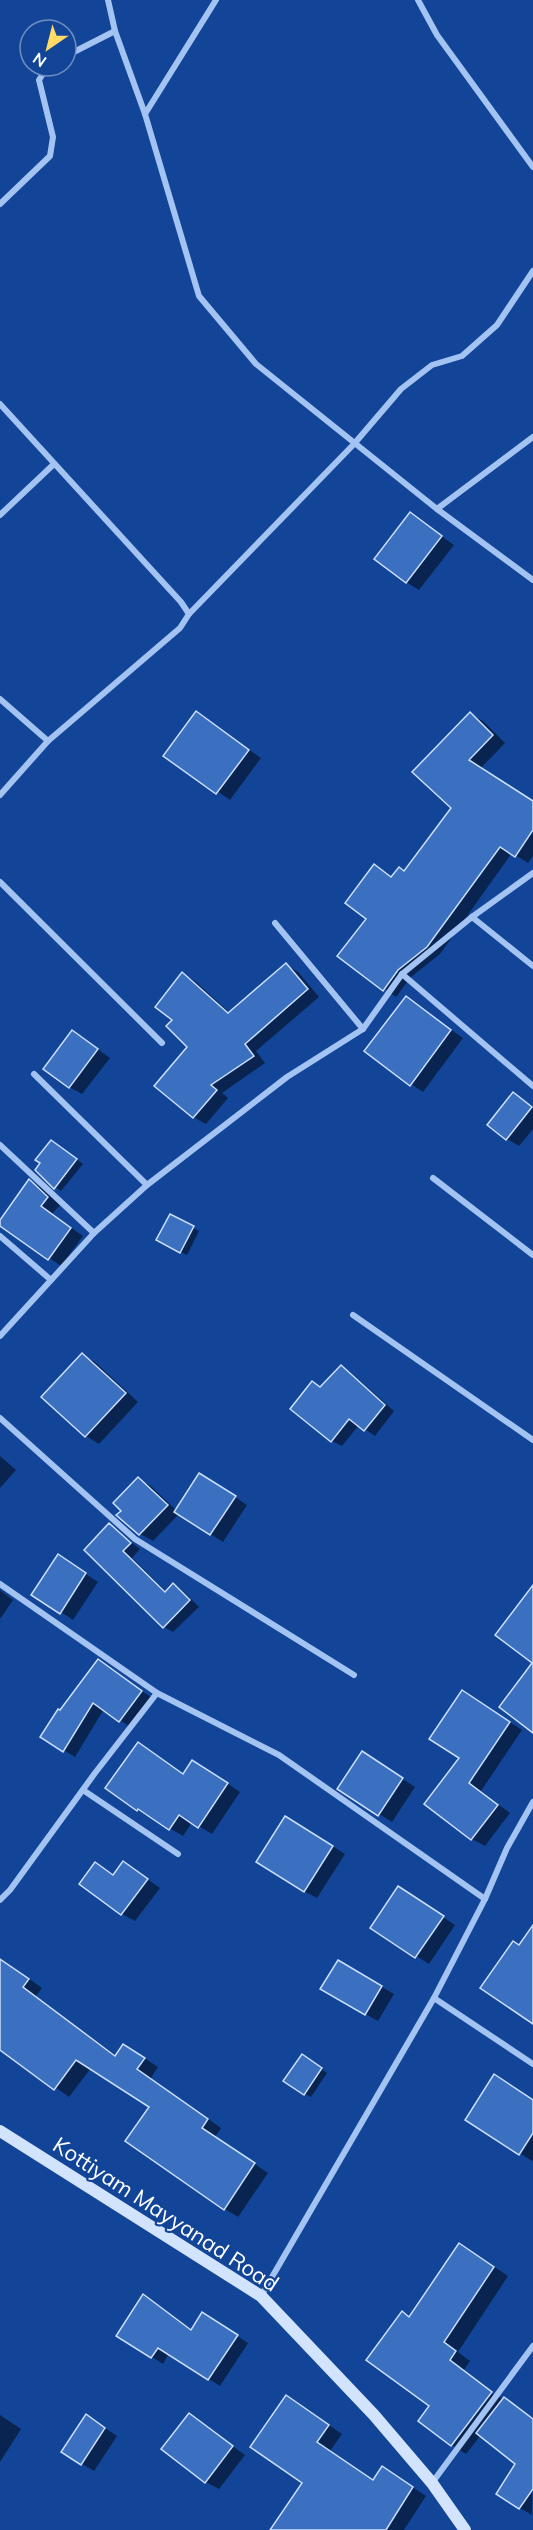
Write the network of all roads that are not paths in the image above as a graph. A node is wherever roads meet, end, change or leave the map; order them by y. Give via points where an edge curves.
1 (108, 0) edge
2 (216, 0) edge
3 (418, 0) edge
4 (115, 31) junction
5 (78, 50) edge
6 (40, 78) edge
7 (145, 114) junction
8 (533, 167) edge
9 (0, 204) edge
10 (533, 271) edge
11 (0, 404) edge
12 (533, 437) edge
13 (354, 444) junction
14 (54, 464) junction
15 (437, 509) junction
16 (0, 515) edge
17 (533, 580) edge
18 (189, 614) junction
19 (0, 699) edge
20 (48, 741) junction
21 (0, 795) edge
22 (533, 873) edge
23 (0, 882) edge
24 (472, 917) junction
25 (275, 923) dead end
26 (533, 966) edge
27 (402, 974) junction
28 (363, 1029) junction
29 (162, 1042) dead end
30 (34, 1074) dead end
31 (533, 1086) edge
32 (0, 1145) edge
33 (433, 1178) dead end
34 (147, 1185) junction
35 (94, 1233) junction
36 (0, 1236) edge
37 (533, 1255) edge
38 (51, 1280) junction
39 (353, 1315) dead end
40 (0, 1336) edge
41 (0, 1418) edge
42 (533, 1440) edge
43 (0, 1584) edge
44 (354, 1674) dead end
45 (157, 1693) junction
46 (83, 1790) junction
47 (533, 1802) edge
48 (178, 1854) dead end
49 (485, 1899) junction
50 (0, 1900) edge
51 (434, 1998) junction
52 (533, 2064) edge
53 (0, 2131) edge
54 (261, 2296) junction
55 (533, 2346) edge
56 (432, 2483) junction
57 (465, 2530) edge

1 - 4 street
2 - 7 street
3 - 8 street via 437,35
4 - 5 street
4 - 7 street
6 - 9 street via 53,137 50,156
7 - 13 street via 199,296 256,364
10 - 13 street via 497,325 462,356 432,365 401,389
11 - 14 street
12 - 15 street
13 - 15 street
13 - 18 street
14 - 16 street
14 - 18 street
15 - 17 street
18 - 20 street via 180,628
19 - 20 street
20 - 21 street
22 - 24 street
23 - 29 street
24 - 26 street
24 - 27 street
25 - 28 street
27 - 28 street
27 - 31 street
28 - 34 street via 287,1077
30 - 34 street
32 - 35 street
33 - 37 street
34 - 35 street
35 - 38 street
36 - 38 street
38 - 40 street
39 - 42 street
41 - 44 street via 135,1539
43 - 45 street
45 - 46 street
45 - 49 street via 279,1755
46 - 48 street
46 - 50 street
47 - 49 street
49 - 51 street
51 - 52 street
51 - 54 street
53 - 54 street, Kottiyam Mayyanad Road
54 - 56 street, Kottiyam Mayyanad Road via 375,2415
55 - 56 street
56 - 57 street, Kottiyam Mayyanad Road

